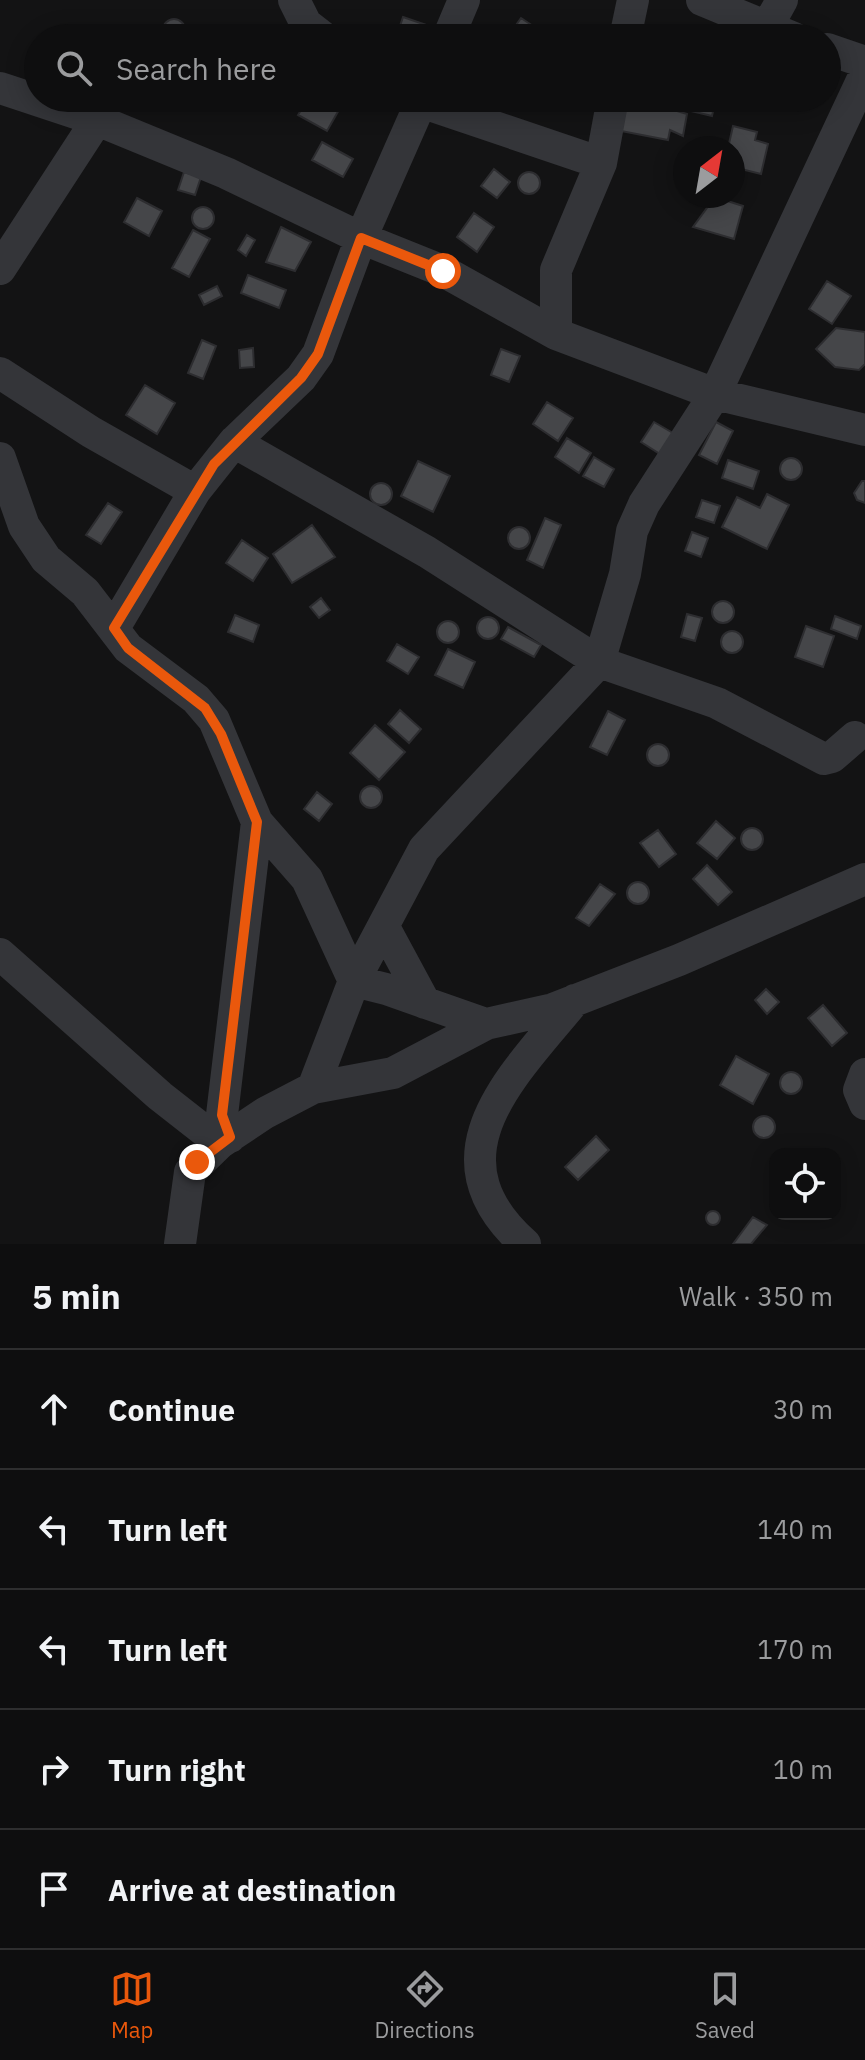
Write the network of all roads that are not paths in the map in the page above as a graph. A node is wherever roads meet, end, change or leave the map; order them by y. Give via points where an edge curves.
1 (294, 0) edge
2 (464, 0) edge
3 (633, 0) edge
4 (702, 0) edge
5 (782, 0) edge
6 (306, 24) edge
7 (454, 24) edge
8 (628, 24) edge
9 (759, 24) edge
10 (781, 24) edge
11 (841, 54) edge
12 (865, 62) edge
13 (865, 74) edge
14 (0, 88) edge
15 (24, 96) edge
16 (73, 112) edge
17 (414, 112) edge
18 (456, 112) edge
19 (610, 112) edge
20 (97, 120) junction
21 (601, 163) junction
22 (361, 238) junction
23 (0, 269) edge
24 (556, 334) junction
25 (0, 373) edge
26 (715, 394) junction
27 (861, 419) edge
28 (234, 442) junction
29 (0, 458) edge
30 (195, 491) junction
31 (114, 628) junction
32 (599, 662) junction
33 (862, 732) edge
34 (257, 822) junction
35 (865, 879) edge
36 (384, 927) junction
37 (0, 954) edge
38 (354, 981) junction
39 (575, 1000) junction
40 (425, 1003) junction
41 (486, 1024) junction
42 (865, 1074) edge
43 (313, 1088) junction
44 (865, 1104) edge
45 (225, 1140) junction
46 (180, 1244) edge
47 (525, 1244) edge

1 - 6 street
2 - 7 street
3 - 8 street
4 - 9 street
5 - 10 street
11 - 12 street
13 - 26 street
14 - 15 street
16 - 20 street
17 - 22 street
18 - 21 street
19 - 21 street
20 - 22 street via 226,173
20 - 23 street
21 - 24 street via 556,270
22 - 24 street via 443,271
22 - 28 street via 318,354 301,378
24 - 26 street
25 - 30 street
26 - 27 street
26 - 32 street via 632,531
28 - 30 street
28 - 32 street via 427,552
29 - 31 street via 24,526 39,550 85,592
30 - 31 street
31 - 34 street via 128,648 205,708
32 - 33 street via 717,703 824,759
32 - 36 street via 424,849
34 - 38 street via 311,885
34 - 45 street via 222,1115
35 - 39 street
36 - 38 street
36 - 40 street
37 - 45 street via 170,1105
38 - 40 street
38 - 43 street
39 - 41 street
39 - 47 street via 503,1090 480,1136 491,1203
40 - 41 street
41 - 43 street via 393,1073
42 - 44 street via 859,1090
43 - 45 street
45 - 46 street via 190,1172

